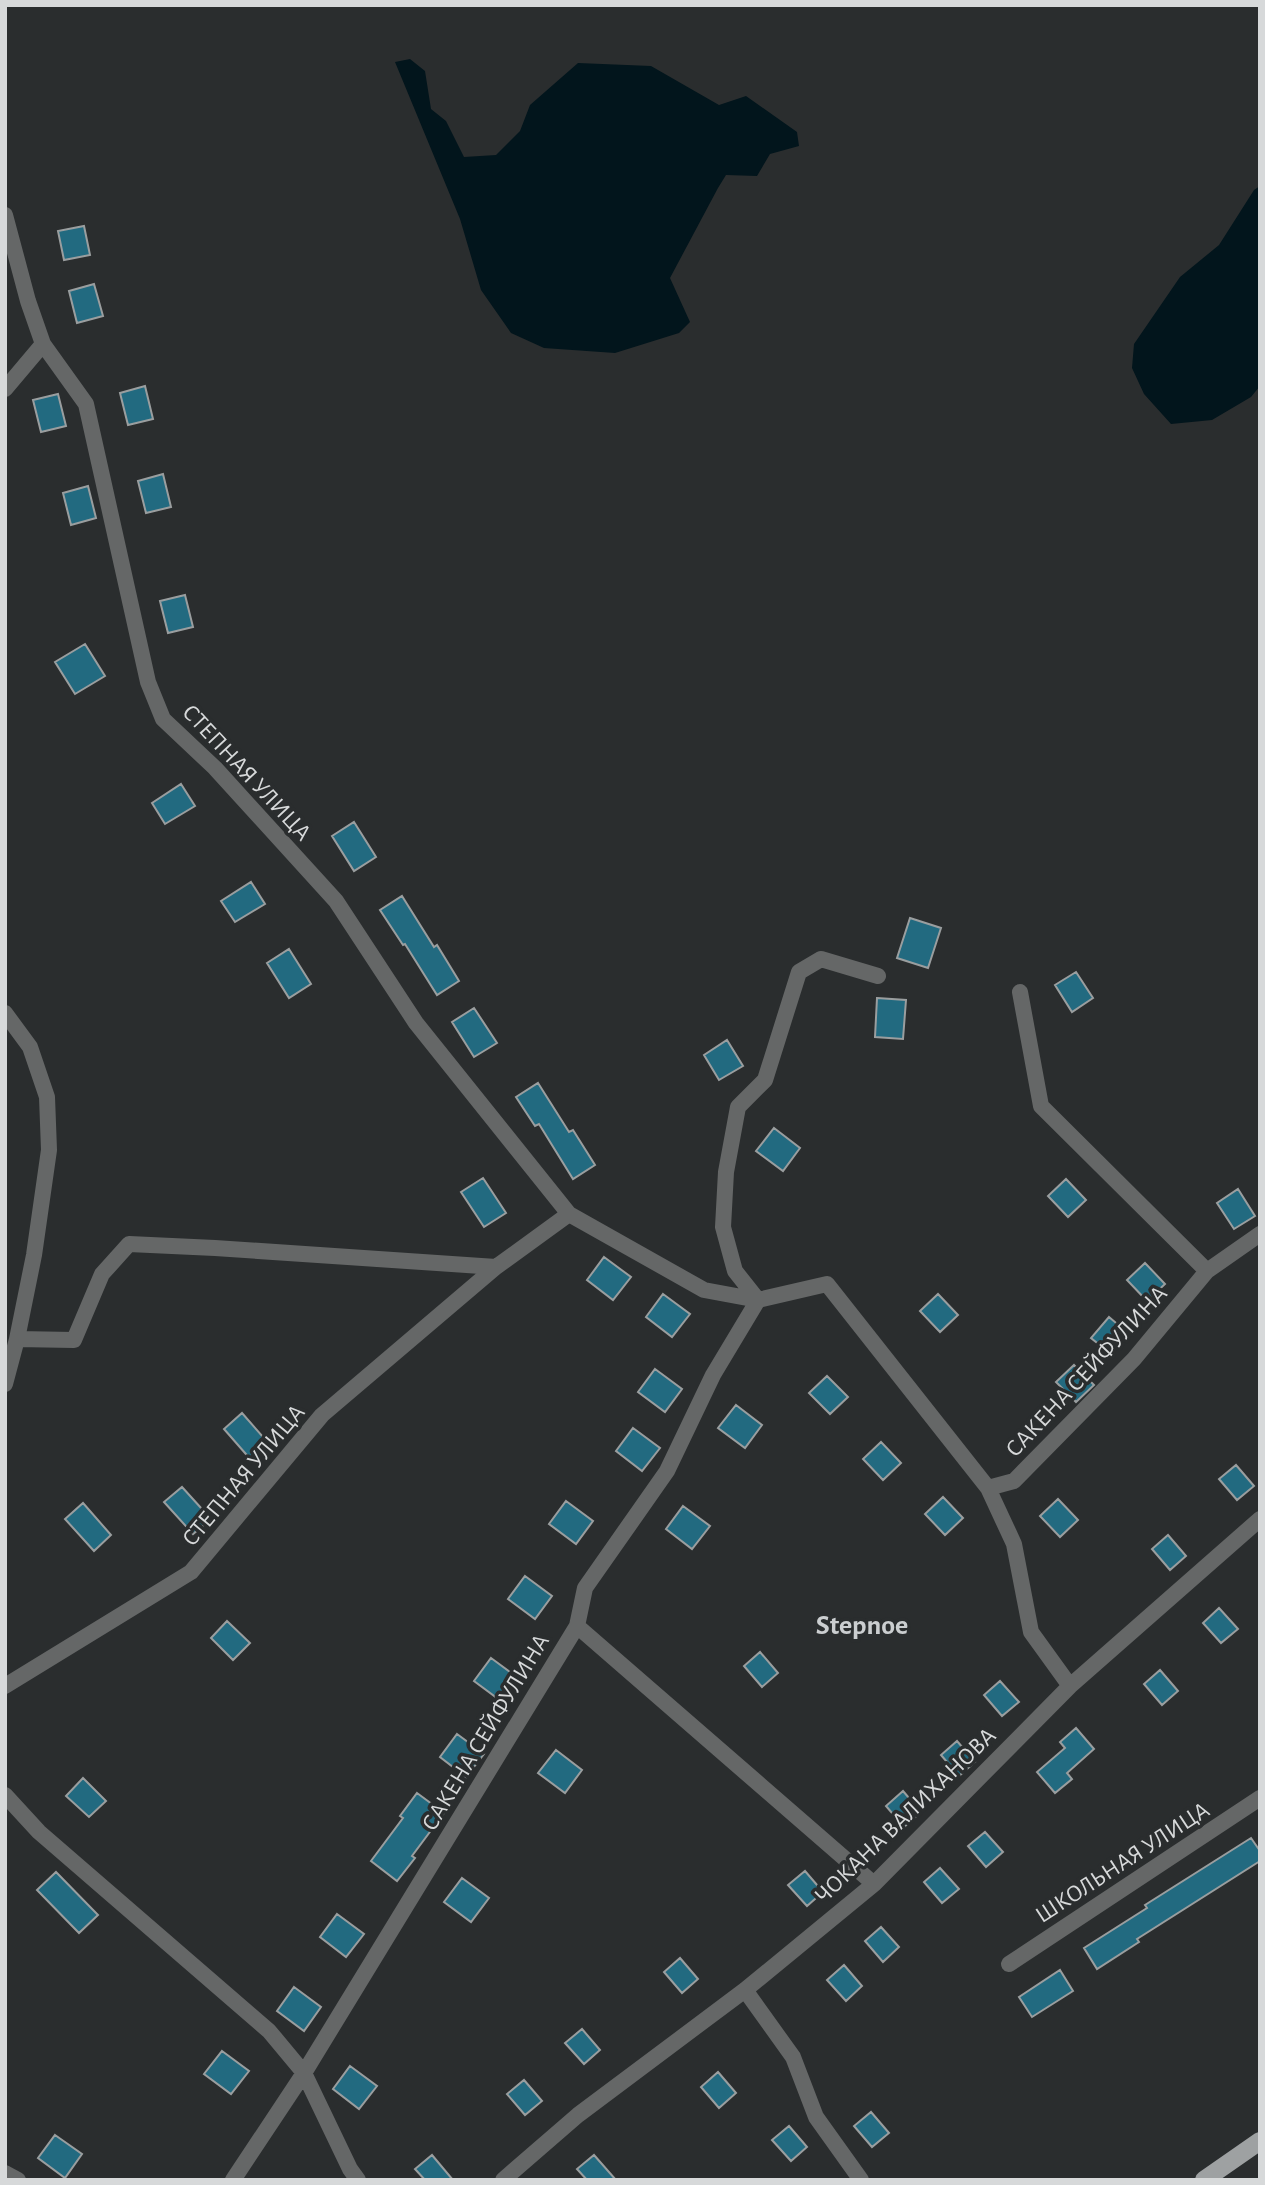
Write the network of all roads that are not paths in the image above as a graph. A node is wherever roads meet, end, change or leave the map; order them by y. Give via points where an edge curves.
1 (5, 215) edge
2 (43, 345) junction
3 (5, 389) edge
4 (878, 976) dead end
5 (1020, 992) dead end
6 (5, 1013) edge
7 (569, 1214) junction
8 (1260, 1234) edge
9 (496, 1267) junction
10 (1207, 1271) junction
11 (758, 1300) junction
12 (17, 1339) junction
13 (5, 1384) edge
14 (988, 1488) junction
15 (1260, 1519) edge
16 (577, 1626) junction
17 (5, 1686) edge
18 (1070, 1686) junction
19 (5, 1795) edge
20 (1260, 1798) edge
21 (874, 1884) junction
22 (1009, 1964) dead end
23 (745, 1990) junction
24 (304, 2073) junction
25 (1260, 2141) edge
26 (5, 2173) edge
27 (18, 2180) edge
28 (233, 2180) edge
29 (358, 2180) edge
30 (503, 2180) edge
31 (861, 2180) edge
32 (1204, 2180) edge

1 - 2 street, СТЕПНАЯ УЛИЦА
2 - 3 street
2 - 7 street, СТЕПНАЯ УЛИЦА via 86,404 148,681 163,719 215,768 336,901 416,1023
4 - 11 street via 821,959 799,972 765,1080 738,1107 726,1172 723,1227 735,1270
5 - 10 street via 1041,1106
6 - 12 street via 30,1047 47,1097 49,1150
7 - 9 street, СТЕПНАЯ УЛИЦА
7 - 11 street, СТЕПНАЯ УЛИЦА via 704,1290
8 - 10 street, САКЕНА СЕЙФУЛИНА
9 - 12 street via 129,1244 102,1274 74,1340
9 - 17 street, СТЕПНАЯ УЛИЦА via 321,1415 191,1572
10 - 14 street, САКЕНА СЕЙФУЛИНА via 1134,1359 1014,1481
11 - 14 street, САКЕНА СЕЙФУЛИНА via 827,1284
11 - 16 street, САКЕНА СЕЙФУЛИНА via 713,1375 667,1471 585,1588
12 - 13 street
14 - 18 street, САКЕНА СЕЙФУЛИНА via 1014,1544 1031,1632
15 - 18 street, ЧОКАНА ВАЛИХАНОВА
16 - 21 street
16 - 24 street, САКЕНА СЕЙФУЛИНА
18 - 21 street, ЧОКАНА ВАЛИХАНОВА
19 - 24 street via 39,1832 269,2031
20 - 22 street, ШКОЛЬНАЯ УЛИЦА
21 - 23 street, ЧОКАНА ВАЛИХАНОВА
23 - 30 street, ЧОКАНА ВАЛИХАНОВА via 578,2115
23 - 31 street via 793,2057 816,2117
24 - 28 street, САКЕНА СЕЙФУЛИНА
24 - 29 street
25 - 32 main road
26 - 27 street

